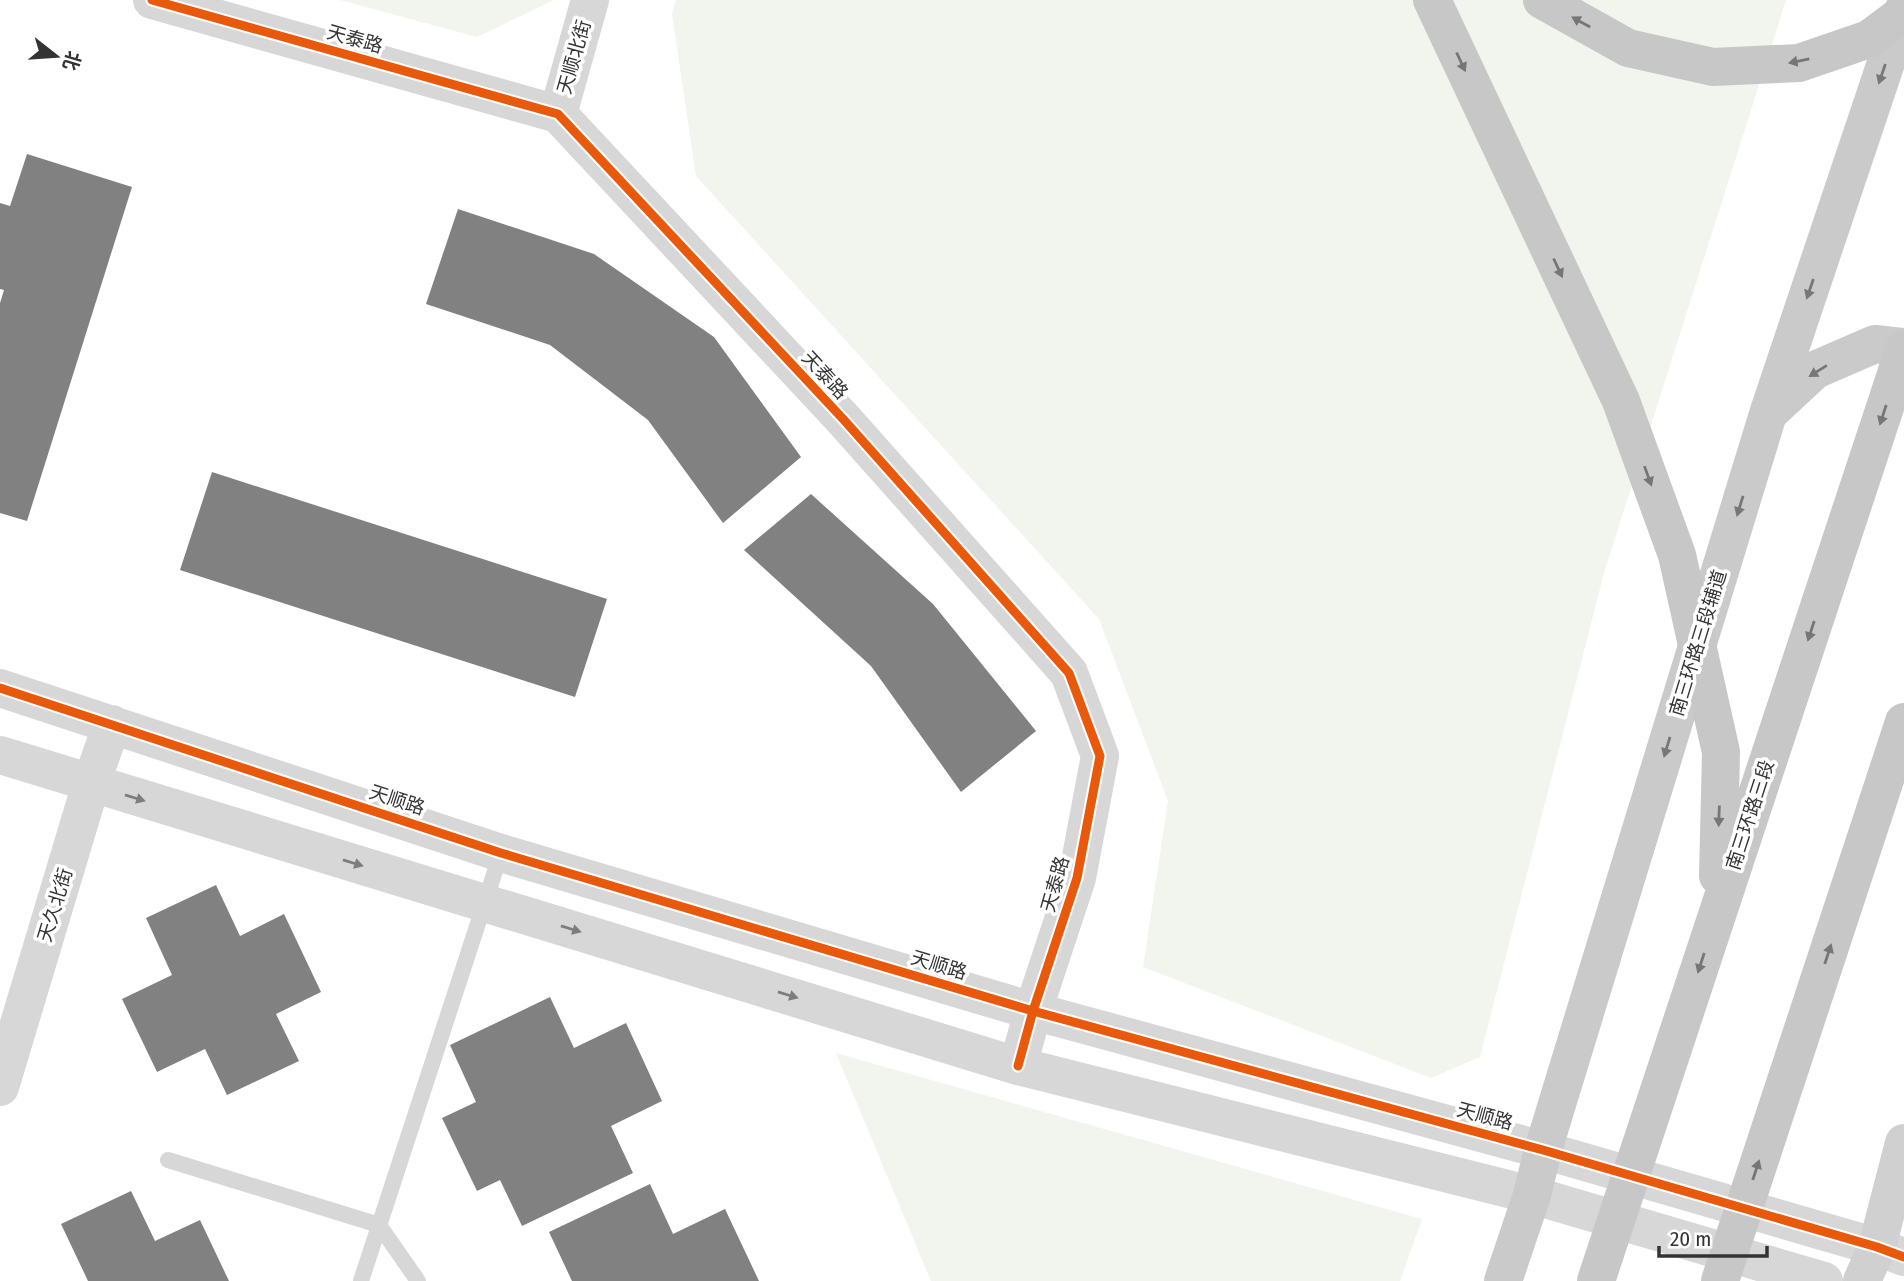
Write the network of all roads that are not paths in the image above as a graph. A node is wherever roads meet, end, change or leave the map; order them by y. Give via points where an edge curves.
1 (152, 0) edge
2 (590, 0) edge
3 (1432, 0) edge
4 (1542, 0) edge
5 (1904, 11) edge
6 (558, 114) junction
7 (1904, 348) edge
8 (1769, 414) junction
9 (0, 688) edge
10 (1904, 722) edge
11 (112, 724) junction
12 (0, 755) edge
13 (91, 785) junction
14 (501, 853) junction
15 (486, 902) junction
16 (1716, 918) junction
17 (1033, 1011) junction
18 (1018, 1066) junction
19 (0, 1087) edge
20 (1904, 1143) edge
21 (1543, 1150) junction
22 (168, 1160) dead end
23 (1532, 1195) junction
24 (379, 1225) junction
25 (1890, 1252) edge
26 (361, 1281) edge
27 (418, 1281) edge
28 (1503, 1281) edge
29 (1596, 1281) edge
30 (1720, 1281) edge
31 (1824, 1281) edge
32 (1862, 1281) edge

1 - 6 street, 天泰路
2 - 6 street, 天顺北街
3 -> 16 highway, bridge via 1620,401 1677,555 1721,752
5 -> 4 highway, bridge via 1868,39 1800,63 1713,67 1628,48
5 -> 8 main road, 南三环路三段辅道
6 - 17 street, 天泰路 via 844,420 1069,673 1100,756 1077,878
7 -> 8 main road via 1875,344 1815,370
7 -> 16 highway, 南三环路三段, bridge
8 -> 21 main road, 南三环路三段辅道
9 - 11 street, 天顺路
30 -> 10 highway, bridge
11 - 13 street, 天久北街
11 - 14 street, 天顺路
12 - 13 street
13 -> 15 street
13 - 19 street, 天久北街
14 - 15 lane
14 - 17 street, 天顺路
15 -> 18 street
15 - 24 lane
16 -> 29 highway, 南三环路三段, bridge
17 - 18 street, 天泰路
17 - 21 street, 天顺路
18 - 23 street
20 - 25 main road
21 - 23 main road, 南三环路三段辅道
21 - 25 street, 天顺路
22 - 24 lane
23 - 28 main road, 南三环路三段辅道
23 - 31 street
24 - 26 lane
24 - 27 lane
25 - 32 main road

